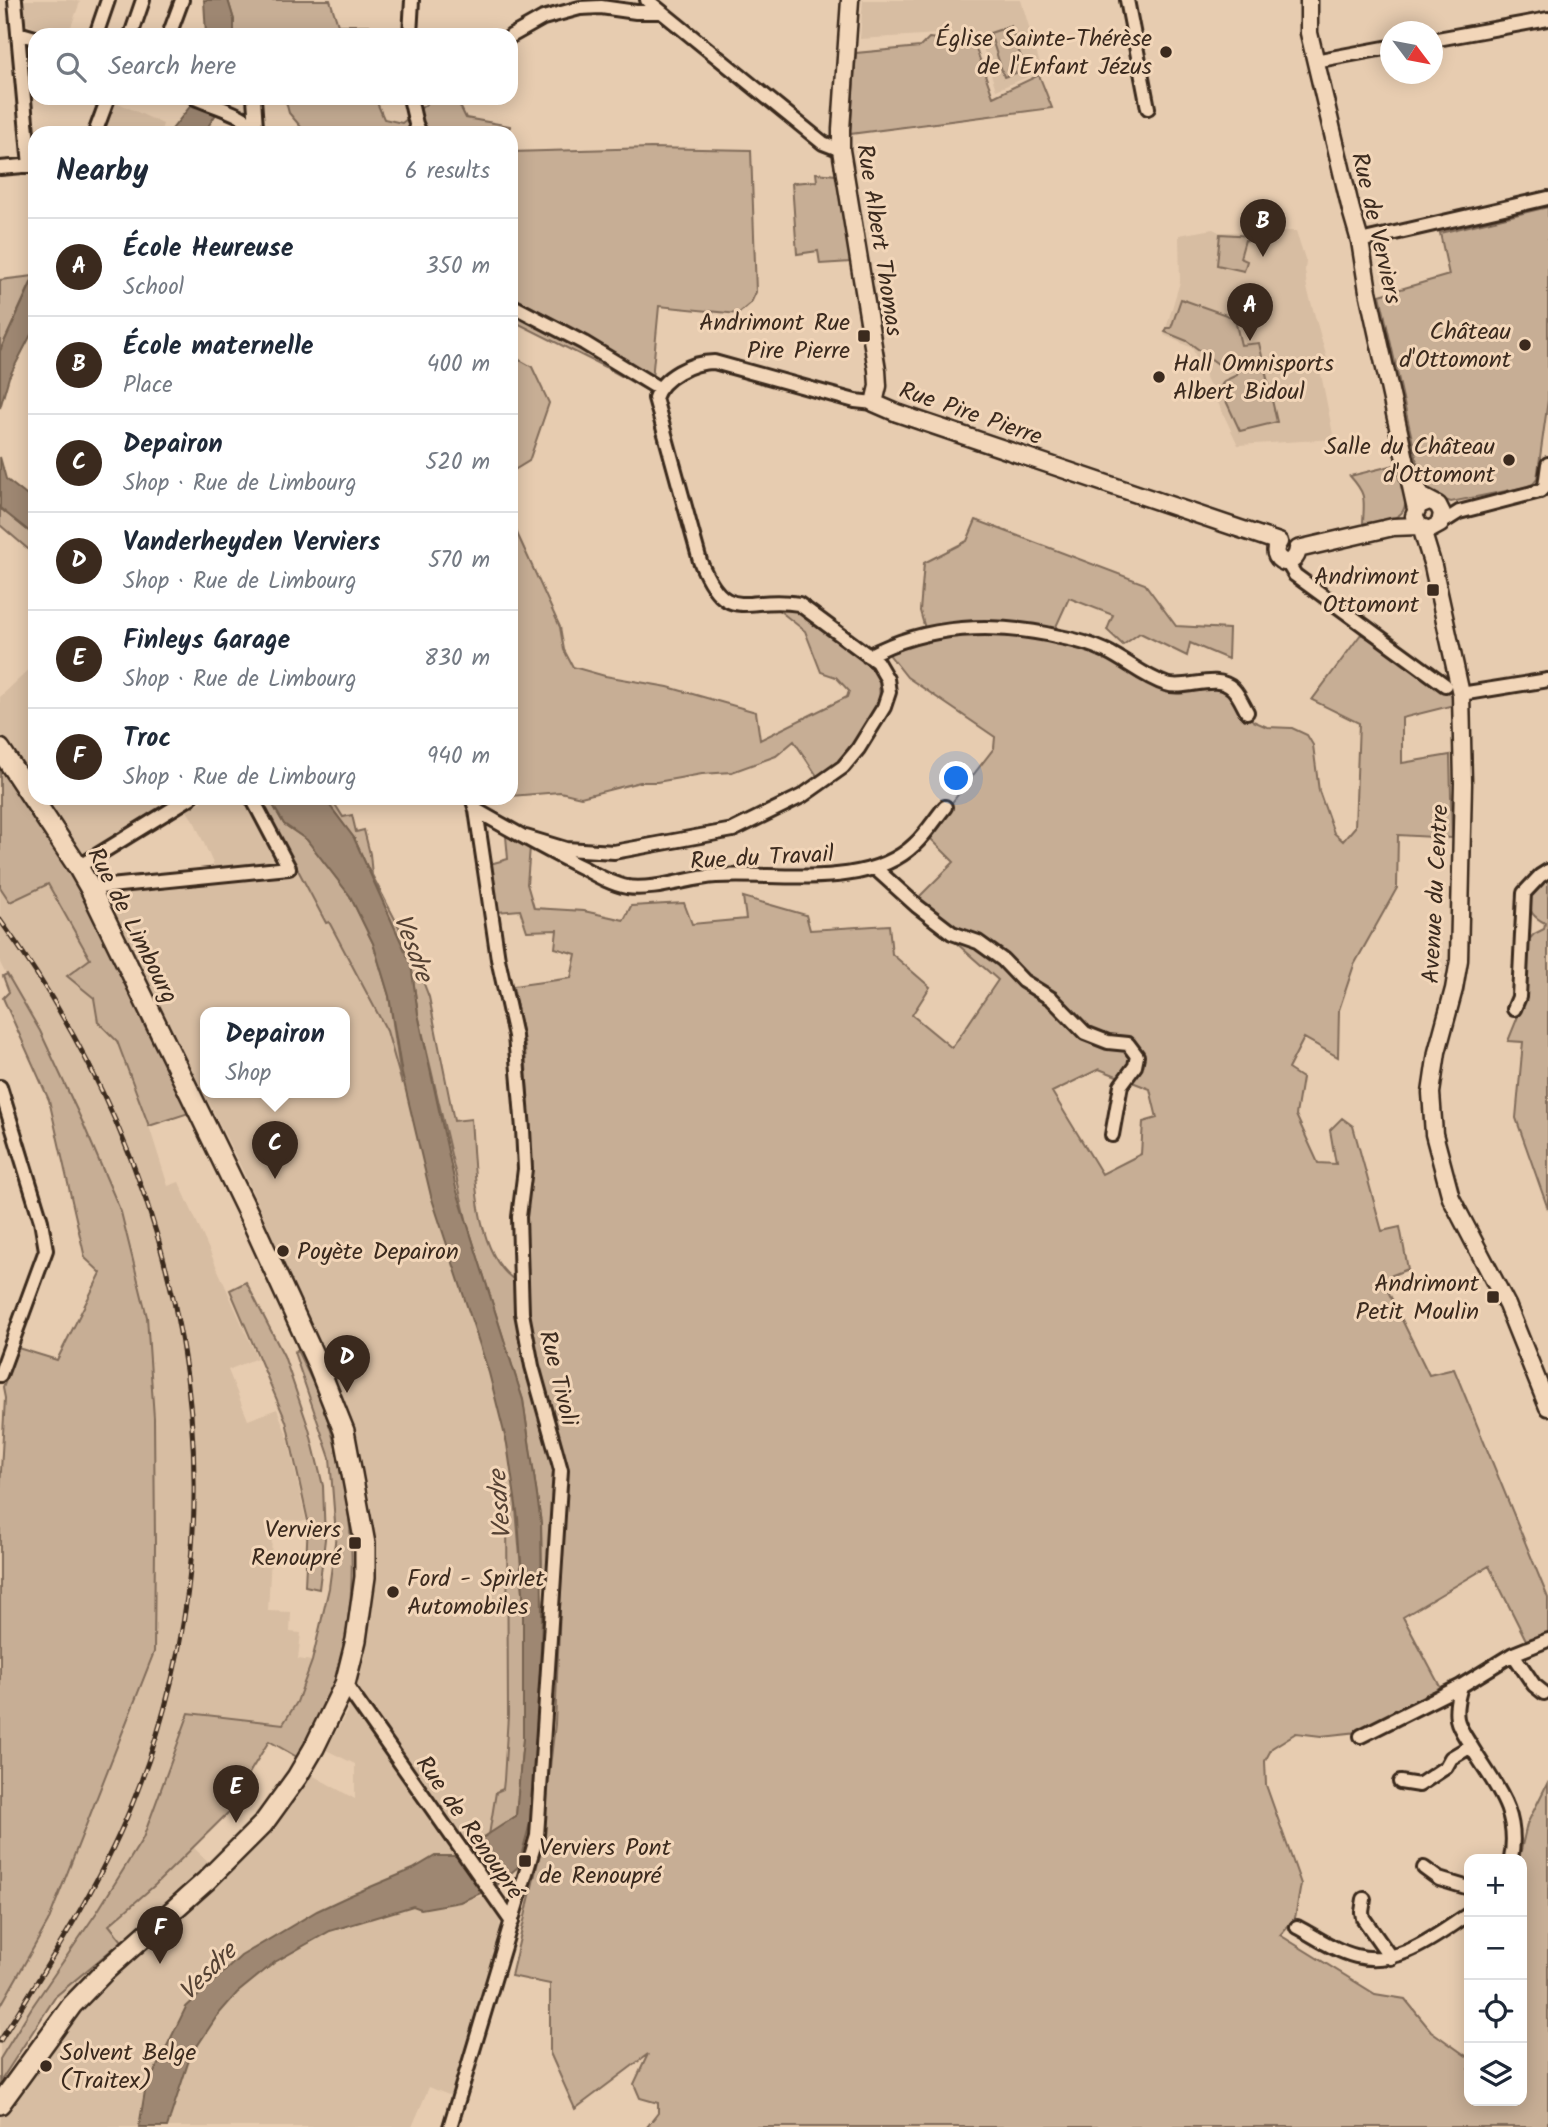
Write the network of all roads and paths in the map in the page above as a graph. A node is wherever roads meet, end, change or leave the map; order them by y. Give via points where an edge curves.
1 (15, 0) edge
2 (108, 0) edge
3 (143, 0) edge
4 (182, 0) edge
5 (412, 0) edge
6 (648, 0) edge
7 (850, 0) edge
8 (1127, 0) edge
9 (1309, 0) edge
10 (662, 12) junction
11 (1548, 19) edge
12 (98, 28) edge
13 (133, 28) edge
14 (172, 28) edge
15 (410, 28) edge
16 (518, 32) edge
17 (18, 33) junction
18 (28, 36) edge
19 (1443, 38) edge
20 (1380, 49) edge
21 (1315, 61) junction
22 (105, 105) edge
23 (211, 105) edge
24 (255, 105) edge
25 (412, 105) edge
26 (1147, 108) dead end
27 (29, 126) edge
28 (98, 126) edge
29 (254, 126) edge
30 (258, 126) edge
31 (417, 126) edge
32 (841, 150) junction
33 (28, 165) edge
34 (0, 168) edge
35 (1548, 198) edge
36 (1360, 241) junction
37 (518, 309) edge
38 (656, 393) junction
39 (874, 402) junction
40 (1548, 464) edge
41 (1544, 495) edge
42 (1427, 517) junction
43 (1293, 556) junction
44 (868, 656) junction
45 (1548, 680) edge
46 (1445, 685) dead end
47 (1461, 694) junction
48 (1247, 712) dead end
49 (0, 749) edge
50 (28, 791) edge
51 (37, 805) edge
52 (179, 805) edge
53 (256, 805) edge
54 (474, 805) edge
55 (476, 805) edge
56 (945, 807) dead end
57 (526, 837) junction
58 (78, 867) junction
59 (876, 869) junction
60 (1548, 871) edge
61 (90, 888) junction
62 (1514, 1009) dead end
63 (0, 1087) edge
64 (1112, 1135) dead end
65 (0, 1375) edge
66 (1548, 1407) edge
67 (1548, 1640) edge
68 (1513, 1654) junction
69 (345, 1684) junction
70 (1461, 1686) junction
71 (1544, 1693) dead end
72 (1361, 1736) dead end
73 (1471, 1745) junction
74 (1400, 1782) dead end
75 (1511, 1854) edge
76 (1424, 1868) dead end
77 (1464, 1886) edge
78 (1364, 1899) dead end
79 (1464, 1917) edge
80 (512, 1922) junction
81 (1297, 1927) dead end
82 (1391, 1958) junction
83 (0, 2104) edge
84 (450, 2127) edge

1 - 17 street
2 - 12 street
3 - 13 street
4 - 14 street
5 - 15 street
6 - 10 street
7 - 32 street, Rue Albert Thomas
8 - 26 street
9 - 21 street, Rue de Verviers
10 - 16 street via 580,8 543,18
10 - 32 street via 823,143
11 - 19 street
17 - 18 street
17 - 27 street
20 - 21 street
21 - 36 street, Rue de Verviers
22 - 28 street
23 - 29 street
24 - 30 street
25 - 31 street
32 - 39 street, Rue Albert Thomas via 877,370
33 - 34 street
35 - 36 street
36 - 42 street, Rue de Verviers via 1408,466
37 - 38 street via 584,343
38 - 39 street, Rue Pire Pierre via 667,380 700,362 714,362 855,401
38 - 44 street via 709,584 720,597 738,604 799,604
39 - 43 street, Rue Pire Pierre via 1279,542 1275,553 1280,560
40 - 41 street
41 - 42 street
42 - 43 street
42 - 47 street, Rue de Verviers
43 - 46 street via 1295,575
44 - 48 street via 950,629 982,626 1035,631 1097,647 1169,685 1228,685
44 - 57 street via 887,679 884,707 843,767 802,796 733,830 614,852 566,849
45 - 47 street
47 - 66 street, Avenue du Centre via 1459,960 1431,1093 1434,1134 1451,1198 1507,1305
49 - 50 main road, Rue de Limbourg
51 - 58 main road, Rue de Limbourg
52 - 58 street
53 - 61 street via 289,868
54 - 80 street, Rue Tivoli via 515,1036 525,1170 519,1217 522,1313 561,1469 537,1836
55 - 57 street
56 - 59 street, Rue du Travail via 916,844
57 - 59 street, Rue du Travail via 626,887 713,876 833,875
58 - 61 main road, Rue de Limbourg
59 - 64 street via 952,933 978,942 1003,960 1085,1033 1128,1044 1137,1056 1121,1085
60 - 62 street via 1524,892 1519,997
61 - 69 main road, Rue de Limbourg via 251,1219 344,1431 365,1544 361,1610
63 - 65 street via 46,1250
67 - 68 street
68 - 70 street
68 - 71 street
69 - 80 street, Rue de Renoupré
69 - 83 main road, Rue de Limbourg via 314,1748 263,1824 72,2005
70 - 72 street
70 - 73 street via 1457,1720
73 - 74 street via 1419,1785
73 - 75 street via 1509,1809
76 - 77 street via 1439,1879
78 - 82 street via 1363,1918
79 - 82 street
80 - 84 street, Rue de Renoupré
81 - 82 street via 1355,1956

